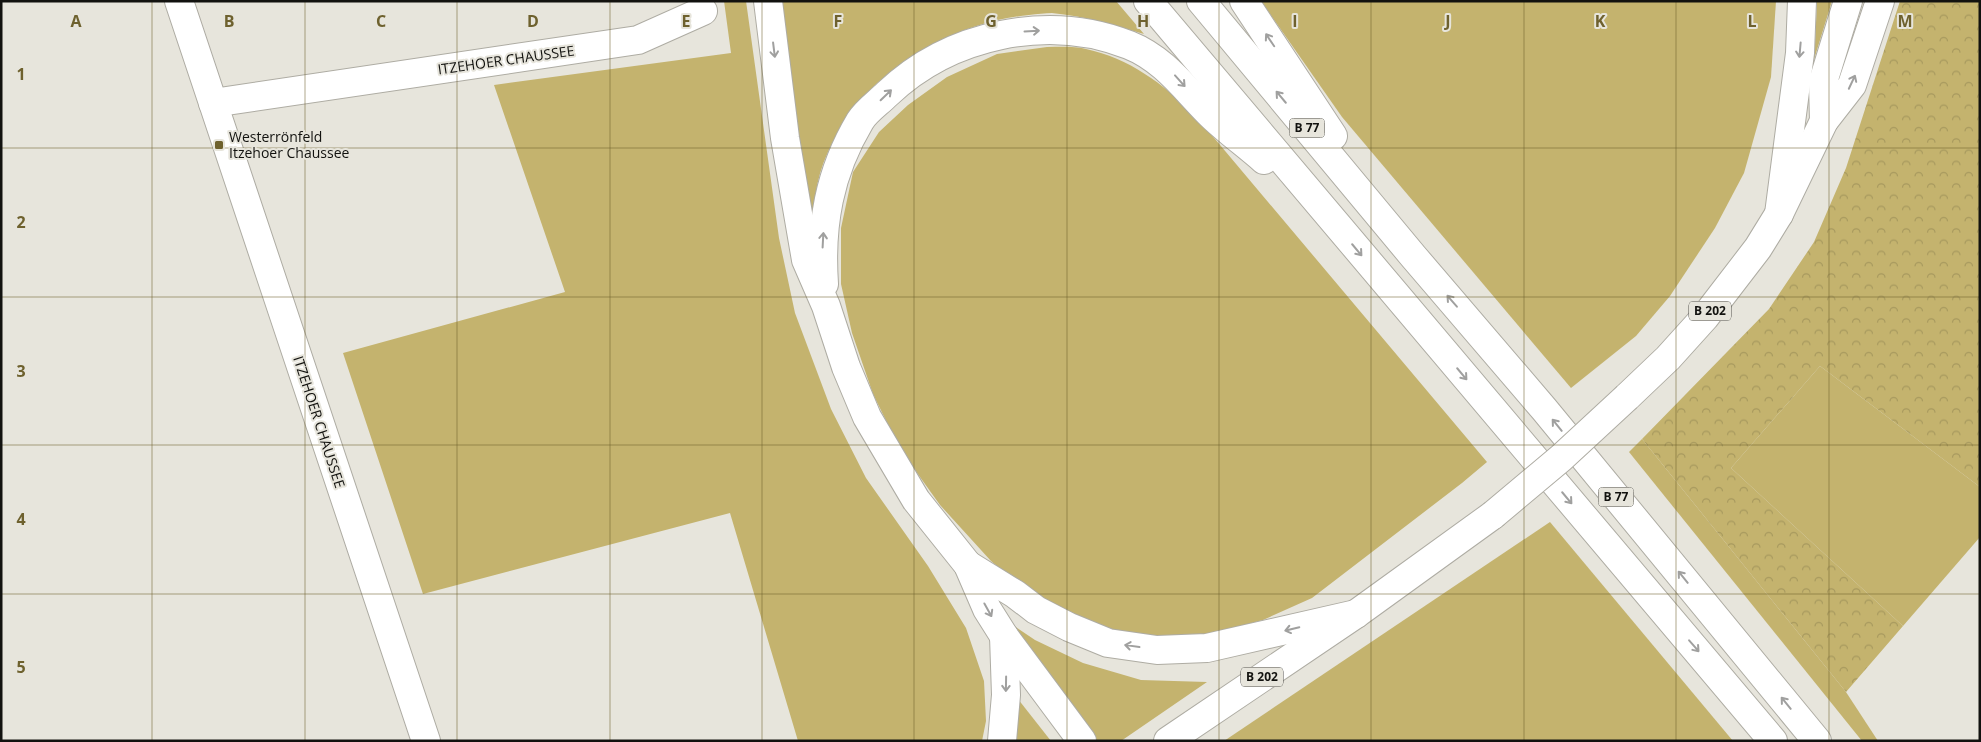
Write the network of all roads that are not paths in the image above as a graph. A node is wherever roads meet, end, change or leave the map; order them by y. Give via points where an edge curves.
1 (179, 1) edge
2 (768, 1) edge
3 (1148, 1) edge
4 (1201, 1) edge
5 (1244, 1) edge
6 (1802, 1) edge
7 (1848, 1) edge
8 (1880, 1) edge
9 (704, 11) dead end
10 (213, 103) junction
11 (1824, 121) junction
12 (1325, 213) junction
13 (1779, 214) junction
14 (1413, 256) junction
15 (826, 306) junction
16 (968, 566) junction
17 (1356, 614) junction
18 (1004, 636) junction
19 (426, 741) edge
20 (1002, 741) edge
21 (1082, 741) edge
22 (1168, 741) edge
23 (1773, 741) edge
24 (1816, 741) edge

1 - 10 main road, ITZEHOER CHAUSSEE
2 -> 15 main road via 785,138 806,260
3 - 12 main road, B 77
14 -> 4 main road, B 77
14 -> 5 main road
6 -> 13 main road via 1800,53
7 - 11 main road, B 202 via 1823,82
11 -> 8 main road, B 202 via 1852,85
9 - 10 main road, ITZEHOER CHAUSSEE via 638,40
10 - 19 main road, ITZEHOER CHAUSSEE
11 - 13 main road, B 202
15 -> 12 main road via 822,256 824,221 836,171 861,119 894,88 929,62 973,42 1018,32 1070,30 1101,36 1152,57 1174,75 1210,114
12 -> 23 main road, B 77
13 - 17 main road, B 202, bridge via 1758,248 1711,310 1628,397 1493,515
24 -> 14 main road, B 77 via 1544,409
15 - 16 main road via 867,417 916,500
17 -> 16 main road via 1207,648 1157,650 1108,643 1069,627 1036,610
16 -> 18 main road via 987,610
17 - 22 main road, B 202
18 -> 20 main road via 1006,695
18 - 21 main road

